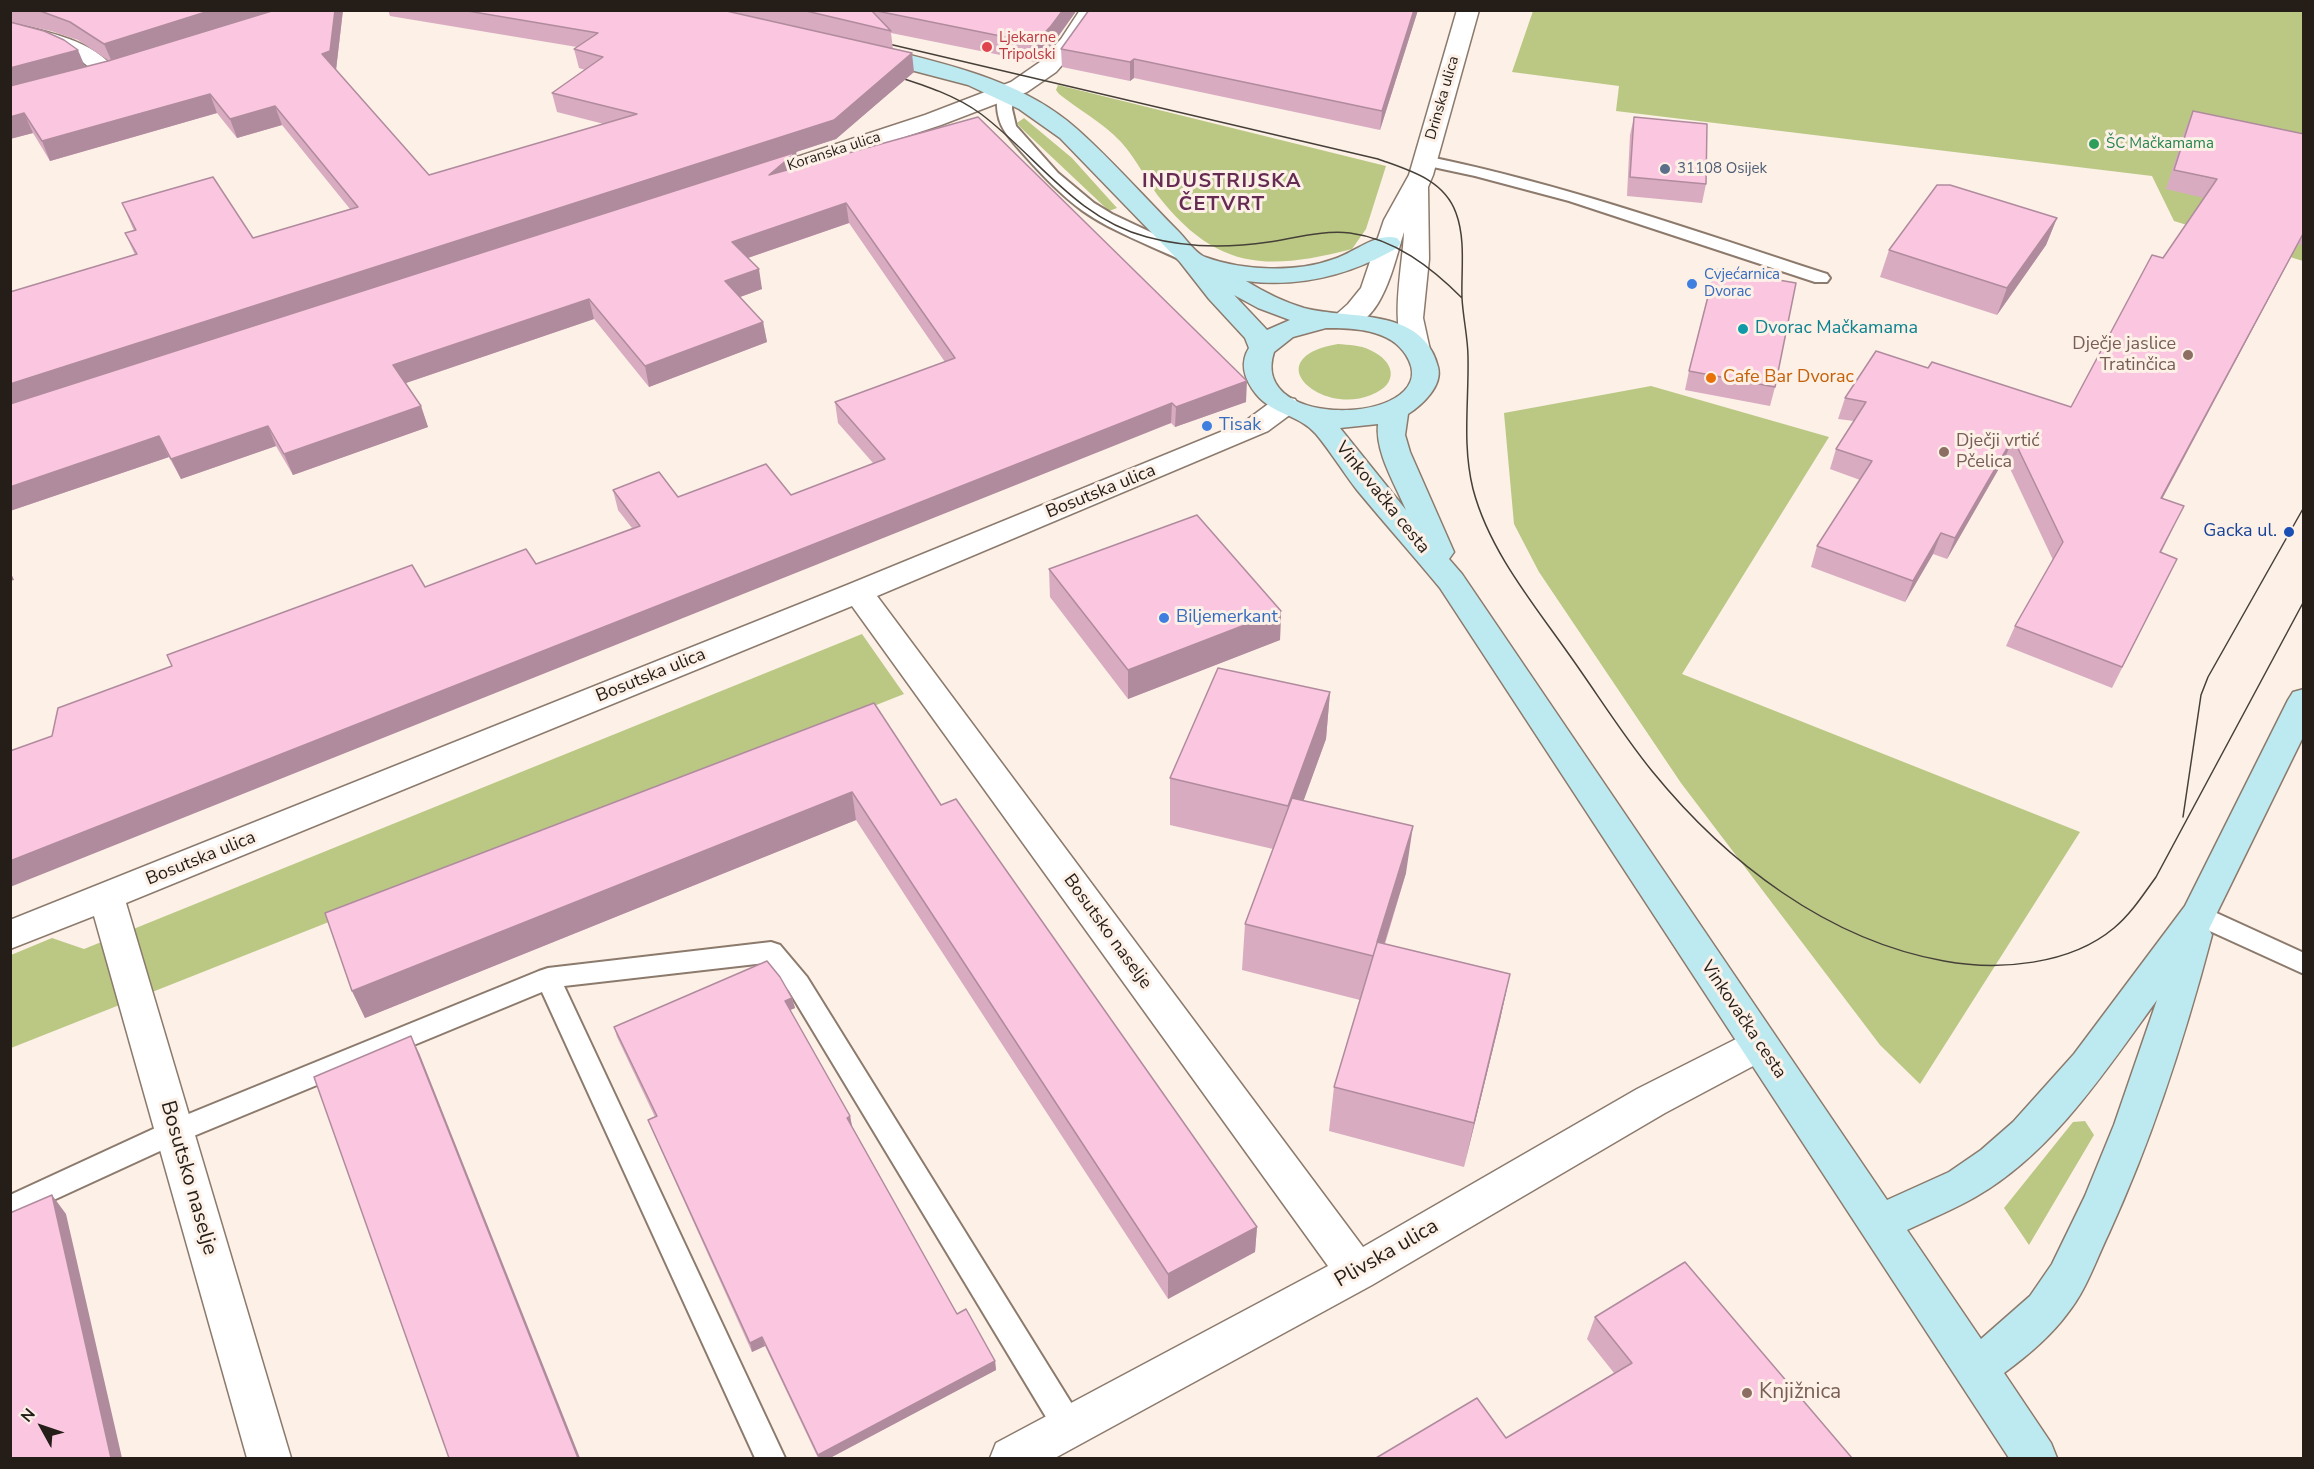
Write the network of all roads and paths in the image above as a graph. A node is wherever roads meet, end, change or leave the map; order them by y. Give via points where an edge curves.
1 (1091, 10) edge
2 (1468, 10) edge
3 (10, 30) edge
4 (843, 46) edge
5 (129, 66) edge
6 (1005, 93) junction
7 (1425, 161) junction
8 (728, 186) edge
9 (1417, 186) junction
10 (1388, 243) junction
11 (1195, 261) junction
12 (1821, 278) dead end
13 (1334, 320) junction
14 (1262, 347) junction
15 (1417, 351) junction
16 (1285, 405) junction
17 (1394, 411) junction
18 (1312, 416) junction
19 (1451, 581) junction
20 (858, 592) junction
21 (2304, 700) edge
22 (106, 897) junction
23 (2199, 915) junction
24 (10, 935) edge
25 (2304, 964) edge
26 (548, 978) junction
27 (1759, 1045) junction
28 (174, 1132) junction
29 (10, 1208) edge
30 (1878, 1224) junction
31 (1357, 1272) junction
32 (1974, 1369) junction
33 (1069, 1427) junction
34 (269, 1458) edge
35 (770, 1458) edge
36 (1012, 1458) edge
37 (2035, 1458) edge

1 - 6 street, Koranska ulica via 1048,67
2 - 7 street, Drinska ulica
3 - 5 street via 54,41 89,56 96,76
4 - 6 main road via 962,75
6 - 8 street, Koranska ulica
6 - 11 main road via 1075,138
6 - 11 lane via 1008,127 1052,176 1106,218
7 - 9 street, Drinska ulica
7 - 12 lane via 1560,193
9 - 10 street, Drinska ulica
9 - 15 street, Drinska ulica via 1410,318
10 - 11 main road via 1349,264 1293,276 1251,274
10 - 13 street, Drinska ulica via 1372,296 1364,305
11 - 13 main road via 1288,313
11 - 14 main road via 1218,294 1257,335
13 - 14 main road via 1300,324
13 - 15 main road via 1379,326
14 - 16 main road via 1256,362 1258,378 1268,393
15 - 17 main road via 1425,363 1425,377 1410,401
16 - 18 main road
16 - 20 street, Bosutska ulica via 1233,437
17 - 18 main road via 1355,419
17 - 19 main road, Vinkovačka cesta via 1391,435 1396,452
18 - 19 main road, Vinkovačka cesta
19 - 27 main road, Vinkovačka cesta
20 - 22 street, Bosutska ulica
20 - 31 street, Bosutsko naselje
21 - 23 main road
22 - 24 street, Bosutska ulica
22 - 28 street, Bosutsko naselje
23 - 25 lane
23 - 30 main road via 2088,1065 2026,1134 1963,1184
23 - 32 main road via 2166,1036 2115,1178 2085,1239 2054,1299 2006,1347
26 - 28 lane
26 - 33 lane via 771,952 798,984
26 - 35 lane
27 - 30 main road, Vinkovačka cesta
27 - 31 street, Plivska ulica via 1651,1101
28 - 29 lane
28 - 34 street, Bosutsko naselje
30 - 32 main road, Vinkovačka cesta
31 - 33 street, Plivska ulica
32 - 37 main road, Vinkovačka cesta
33 - 36 street, Plivska ulica

